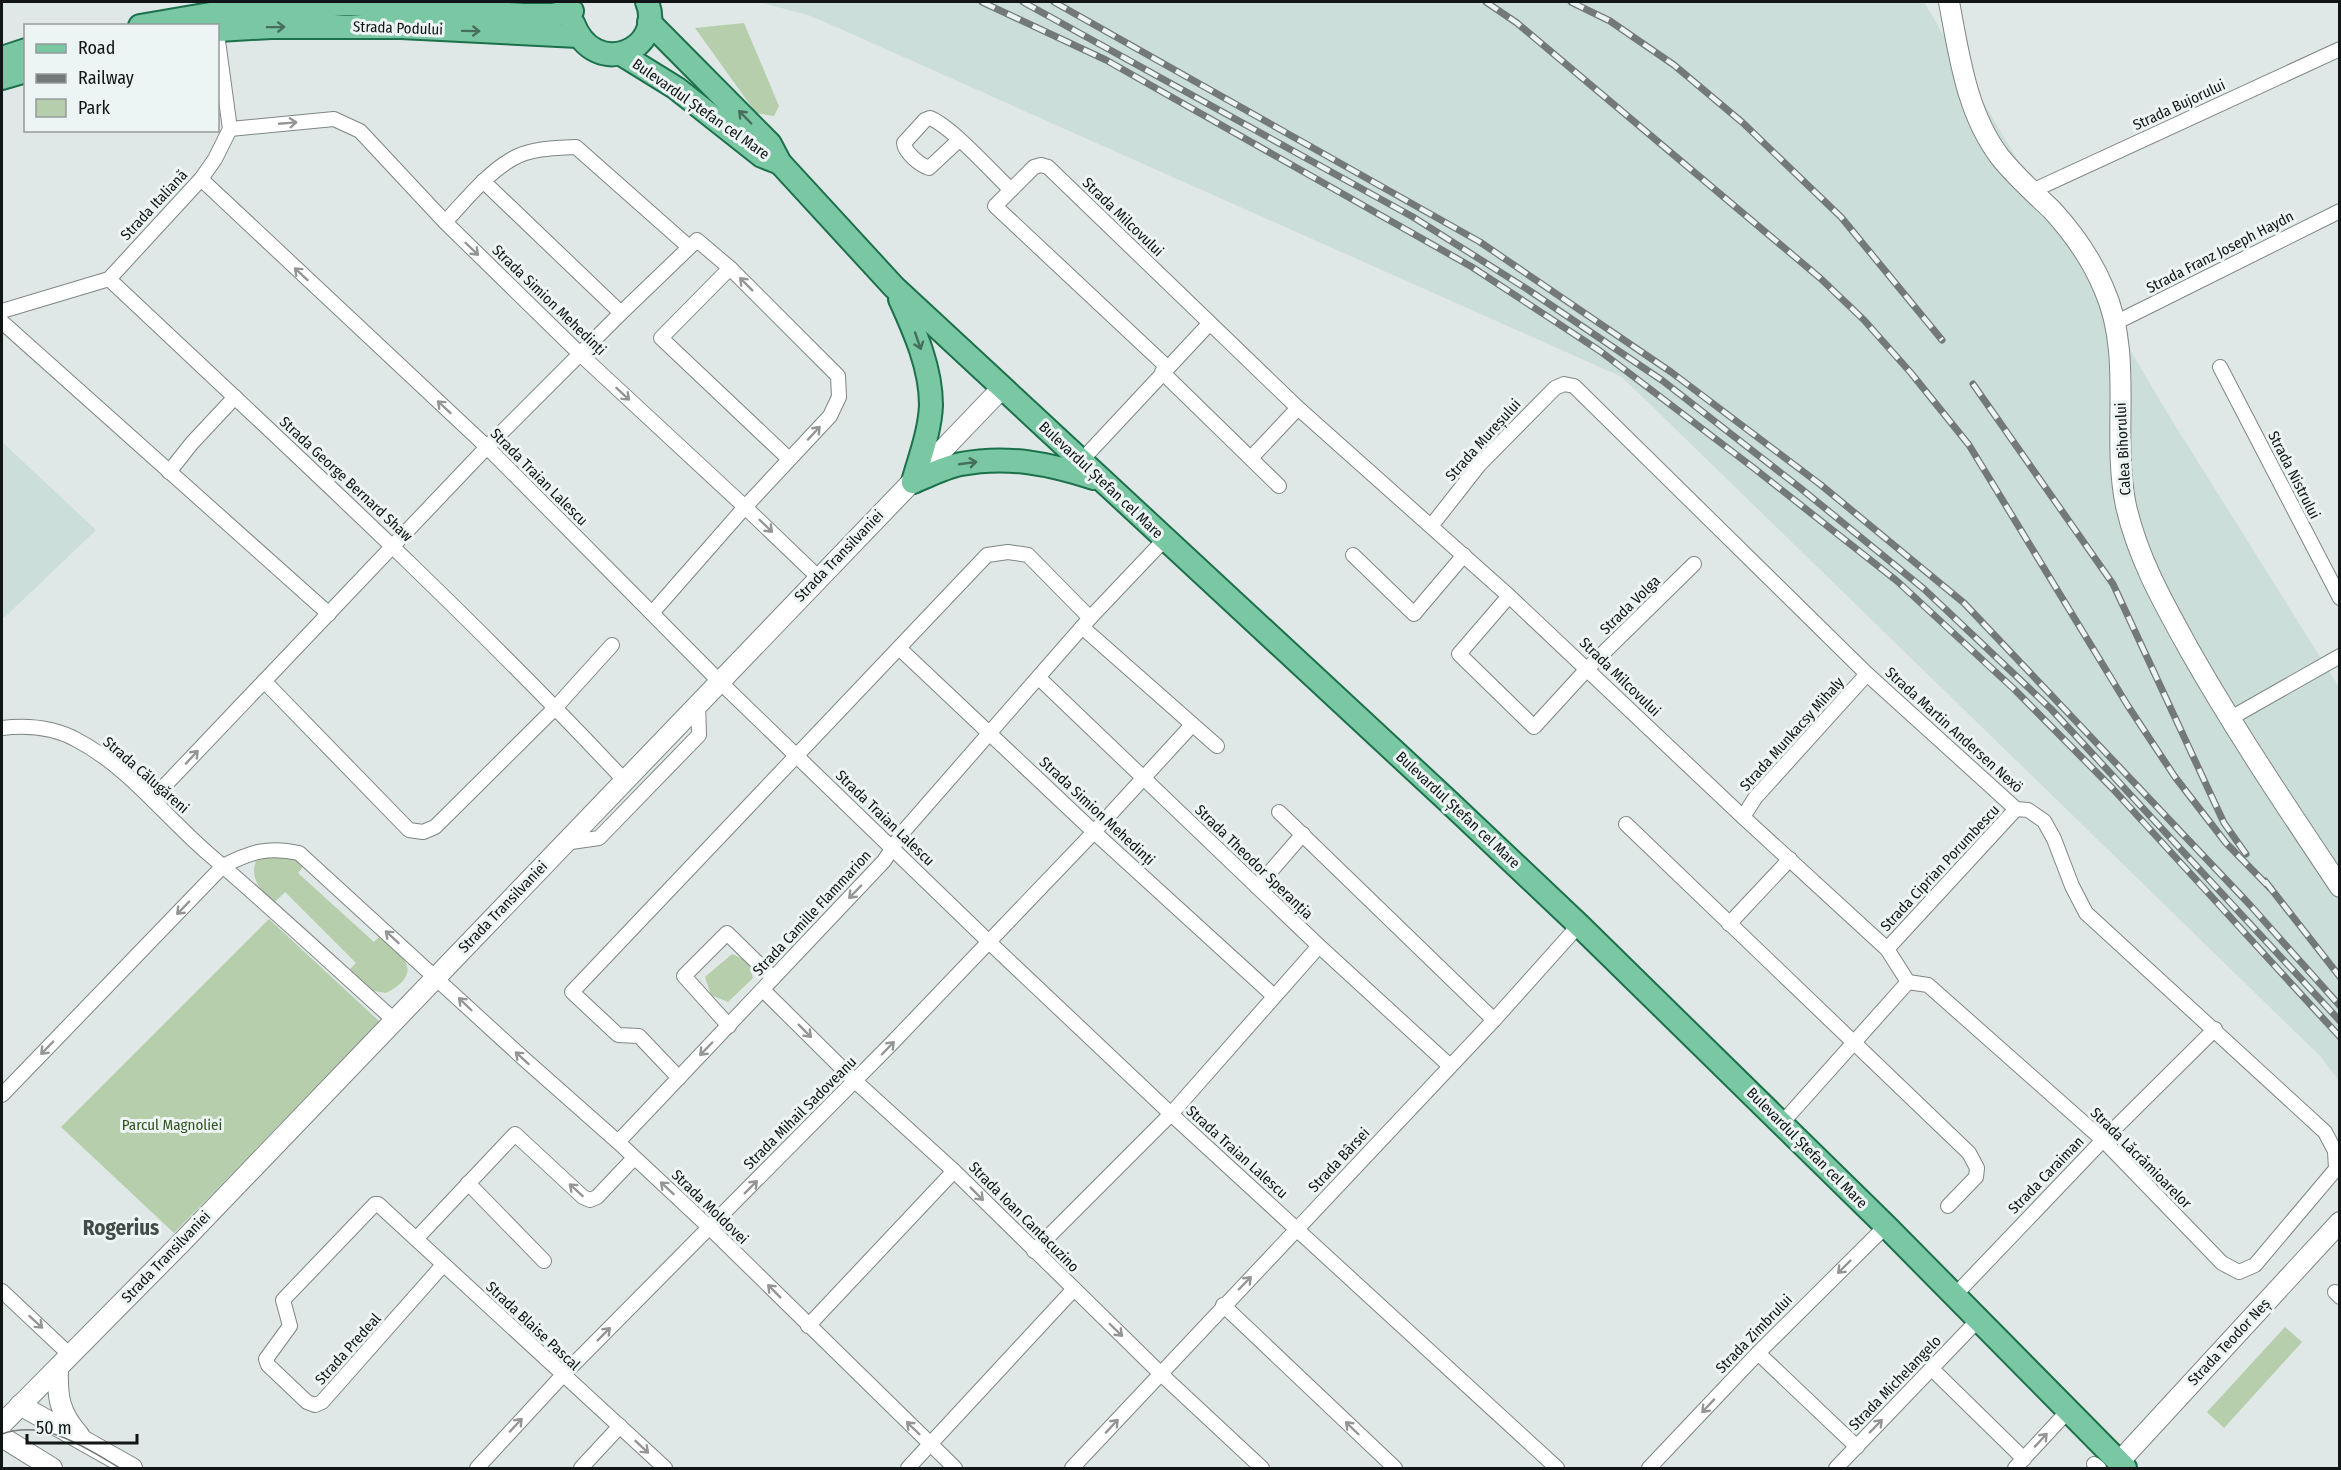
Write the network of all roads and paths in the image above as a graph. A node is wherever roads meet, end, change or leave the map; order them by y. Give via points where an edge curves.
1 (497, 2) edge
2 (1949, 2) edge
3 (573, 4) edge
4 (473, 11) junction
5 (648, 12) edge
6 (152, 24) edge
7 (219, 30) edge
8 (578, 36) junction
9 (219, 48) edge
10 (2340, 49) edge
11 (24, 51) edge
12 (621, 54) junction
13 (2, 58) edge
14 (24, 72) edge
15 (2, 78) edge
16 (230, 129) junction
17 (959, 140) dead end
18 (780, 163) junction
19 (201, 179) junction
20 (483, 181) junction
21 (1011, 190) junction
22 (2032, 191) junction
23 (2340, 211) edge
24 (445, 222) junction
25 (689, 247) junction
26 (730, 267) junction
27 (109, 279) junction
28 (894, 288) junction
29 (2, 311) edge
30 (621, 313) junction
31 (2, 322) edge
32 (2115, 323) junction
33 (1209, 324) junction
34 (580, 354) junction
35 (2220, 367) dead end
36 (1164, 370) junction
37 (1564, 384) joint
38 (1002, 388) junction
39 (235, 397) junction
40 (1298, 408) junction
41 (487, 447) junction
42 (1251, 458) junction
43 (789, 459) junction
44 (1081, 461) junction
45 (169, 472) junction
46 (1102, 481) junction
47 (913, 482) junction
48 (1279, 486) dead end
49 (745, 507) junction
50 (1431, 525) junction
51 (1165, 539) junction
52 (394, 546) junction
53 (1353, 555) dead end
54 (1464, 555) junction
55 (1694, 564) dead end
56 (818, 577) junction
57 (1509, 596) junction
58 (2340, 598) edge
59 (652, 613) junction
60 (329, 614) junction
61 (1086, 623) junction
62 (612, 645) dead end
63 (899, 648) junction
64 (2340, 656) edge
65 (1588, 668) junction
66 (1867, 674) junction
67 (1039, 678) junction
68 (264, 681) junction
69 (719, 681) junction
70 (698, 703) junction
71 (556, 707) junction
72 (2229, 719) junction
73 (1192, 725) junction
74 (2, 728) edge
75 (990, 732) junction
76 (1217, 746) dead end
77 (795, 755) junction
78 (1144, 778) junction
79 (624, 780) junction
80 (152, 799) junction
81 (2016, 809) junction
82 (1279, 812) dead end
83 (1743, 818) junction
84 (1626, 824) dead end
85 (1094, 832) junction
86 (1303, 834) junction
87 (564, 843) junction
88 (892, 848) junction
89 (1790, 859) junction
90 (223, 866) junction
91 (1257, 887) junction
92 (2340, 887) edge
93 (1729, 924) junction
94 (1579, 925) junction
95 (989, 942) junction
96 (1319, 946) junction
97 (1887, 949) junction
98 (436, 977) junction
99 (773, 978) junction
100 (1908, 982) junction
101 (763, 990) junction
102 (1274, 996) junction
103 (394, 1020) junction
104 (1494, 1020) junction
105 (729, 1026) junction
106 (2215, 1029) junction
107 (1854, 1043) junction
108 (1450, 1066) junction
109 (679, 1078) junction
110 (855, 1081) junction
111 (2, 1095) edge
112 (1171, 1114) junction
113 (1782, 1123) junction
114 (2103, 1140) junction
115 (618, 1142) junction
116 (634, 1158) junction
117 (2336, 1169) joint
118 (954, 1171) junction
119 (468, 1183) junction
120 (381, 1206) joint
121 (1948, 1206) dead end
122 (2340, 1222) edge
123 (1886, 1226) junction
124 (710, 1228) junction
125 (1298, 1228) junction
126 (416, 1239) junction
127 (1034, 1251) junction
128 (544, 1261) dead end
129 (443, 1265) junction
130 (1074, 1290) junction
131 (2, 1291) edge
132 (1955, 1295) junction
133 (1224, 1305) junction
134 (1978, 1320) junction
135 (808, 1326) junction
136 (1758, 1353) junction
137 (64, 1361) junction
138 (1932, 1369) junction
139 (1161, 1374) junction
140 (562, 1376) junction
141 (20, 1405) junction
142 (2067, 1412) junction
143 (2, 1424) edge
144 (620, 1426) junction
145 (2, 1437) edge
146 (82, 1439) junction
147 (930, 1445) junction
148 (1857, 1447) junction
149 (2019, 1464) edge
150 (2109, 1466) edge
151 (52, 1468) edge
152 (132, 1468) edge
153 (477, 1468) edge
154 (581, 1468) edge
155 (665, 1468) edge
156 (908, 1468) edge
157 (955, 1468) edge
158 (1072, 1468) edge
159 (1262, 1468) edge
160 (1395, 1468) edge
161 (1557, 1468) edge
162 (1649, 1468) edge
163 (1836, 1468) edge

1 - 4 main road
2 - 22 main road, Calea Bihorului via 1976,115 2000,156
3 - 4 main road, Strada Podului via 552,15
3 - 8 main road
4 - 6 main road, Strada Podului via 347,4 210,14
5 - 12 main road via 642,40
18 -> 5 main road, Bulevardul Ștefan cel Mare via 770,144
7 -> 8 main road, Strada Podului via 401,27
8 - 12 main road via 597,52
9 - 16 street
10 - 22 street, Strada Bujorului
11 - 13 main road
12 - 18 main road, Bulevardul Ștefan cel Mare via 676,88 762,156
14 - 15 main road
16 - 19 street, Strada Italiană
16 -> 24 street, Strada Simion Mehedinți via 334,120 360,131
17 - 21 street
18 - 28 main road, Bulevardul Ștefan cel Mare
19 - 27 street, Strada Italiană
41 -> 19 street, Strada Traian Lalescu
20 - 24 street
20 - 25 street via 513,158 544,149 576,147
20 - 30 street
21 - 33 street, Strada Milcovului via 1034,167 1048,167
21 - 36 street, Strada Milcovului via 995,206
22 - 32 main road, Calea Bihorului via 2077,241 2105,290
23 - 32 street, Strada Franz Joseph Haydn
24 -> 34 street, Strada Simion Mehedinți
25 - 26 street via 697,240
25 - 30 street
43 -> 26 street via 830,416 839,397 838,376
26 - 43 street via 661,338
27 - 29 street
27 - 39 street, Strada George Bernard Shaw
28 - 38 main road, Bulevardul Ștefan cel Mare
28 -> 47 main road via 916,333 930,395 928,425
30 - 34 street
31 - 45 street
32 - 72 main road, Calea Bihorului via 2121,475 2137,546 2165,606
33 - 36 street
33 - 40 street, Strada Milcovului
34 - 41 street
34 -> 49 street, Strada Simion Mehedinți
35 - 58 street, Strada Nistrului
36 - 42 street, Strada Milcovului
36 - 44 street
37 - 50 street, Strada Mureșului via 1555,388 1479,465
37 - 66 street, Strada Martin Andersen Nexö via 1574,386
38 - 44 main road, Bulevardul Ștefan cel Mare
38 - 47 main road, Strada Transilvaniei
39 - 45 street
39 - 52 street, Strada George Bernard Shaw
40 - 42 street
40 - 50 street, Strada Milcovului
41 - 52 street
41 - 59 street, Strada Traian Lalescu
42 - 48 street, Strada Milcovului
43 - 49 street
44 - 46 main road, Bulevardul Ștefan cel Mare
45 - 60 street
47 -> 46 main road via 959,464 1002,459 1051,465
46 - 51 main road, Bulevardul Ștefan cel Mare
47 - 56 main road, Strada Transilvaniei
49 -> 56 street, Strada Simion Mehedinți
49 - 59 street
50 - 54 street, Strada Milcovului
51 - 61 street, Strada Camille Flammarion
51 - 94 main road, Bulevardul Ștefan cel Mare
52 - 60 street
52 - 71 street, Strada George Bernard Shaw
53 - 54 street via 1414,614
54 - 57 street, Strada Milcovului
55 - 65 street, Strada Volga
56 - 69 main road, Strada Transilvaniei
57 - 65 street, Strada Milcovului
57 - 65 street, Strada Volga via 1459,654 1534,727
59 - 69 street, Strada Traian Lalescu
60 - 68 street
61 - 63 street via 1028,555 1008,552 987,555
61 - 67 street, Strada Camille Flammarion
61 - 73 street
62 - 71 street
63 - 75 street, Strada Simion Mehedinți
63 - 77 street
64 - 72 street
65 - 83 street, Strada Milcovului
66 - 81 street, Strada Martin Andersen Nexö
66 - 83 street, Strada Munkacsy Mihaly via 1755,798
67 - 75 street, Strada Camille Flammarion
67 - 78 street, Strada Theodor Speranția
68 - 71 street via 410,830 423,832 435,827
80 -> 68 street
69 - 70 main road, Strada Transilvaniei
69 - 77 street, Strada Traian Lalescu
70 - 79 main road, Strada Transilvaniei
70 - 87 street via 699,735 599,838
71 - 79 street, Strada George Bernard Shaw
72 - 92 main road, Calea Bihorului
73 - 76 street
73 - 78 street, Strada Mihail Sadoveanu
74 - 80 street, Strada Călugăreni via 51,729 75,739 100,754
75 - 85 street, Strada Simion Mehedinți
75 - 88 street, Strada Camille Flammarion
77 - 88 street, Strada Traian Lalescu
77 - 109 street via 572,992 618,1035 639,1036
78 - 85 street, Strada Mihail Sadoveanu
78 - 91 street, Strada Theodor Speranția
79 - 87 main road, Strada Transilvaniei
80 - 90 street, Strada Călugăreni
81 - 97 street, Strada Ciprian Porumbescu
81 - 106 street, Strada Martin Andersen Nexö via 2028,810 2044,821 2086,913
82 - 86 street
83 - 89 street, Strada Milcovului
84 - 93 street
85 - 95 street, Strada Mihail Sadoveanu
85 - 102 street, Strada Simion Mehedinți
86 - 91 street
86 - 104 street
87 - 98 main road, Strada Transilvaniei
88 - 95 street, Strada Traian Lalescu
88 -> 99 street, Strada Camille Flammarion
89 - 93 street
89 - 97 street, Strada Milcovului
98 -> 90 street via 299,853 251,852
90 - 103 street, Strada Călugăreni
90 -> 111 street
91 - 96 street, Strada Theodor Speranția
93 - 107 street
94 - 104 street, Strada Bârsei
94 - 113 main road, Bulevardul Ștefan cel Mare
110 -> 95 street, Strada Mihail Sadoveanu
95 - 112 street, Strada Traian Lalescu
96 - 102 street
96 - 108 street, Strada Theodor Speranția
97 - 100 street, Strada Milcovului
98 - 103 main road, Strada Transilvaniei
115 -> 98 street, Strada Moldovei
99 - 101 street, Strada Camille Flammarion
99 - 105 street via 727,933 684,976
100 - 107 street
100 - 114 street, Strada Lăcrămioarelor via 1928,985
101 - 105 street, Strada Camille Flammarion
101 -> 110 street, Strada Ioan Cantacuzino
102 - 112 street
103 - 137 main road, Strada Transilvaniei
104 - 108 street, Strada Bârsei
105 -> 109 street, Strada Camille Flammarion
106 - 114 street, Strada Caraiman
106 - 117 street, Strada Martin Andersen Nexö via 2325,1132 2335,1151
107 - 113 street
107 - 121 street via 1969,1153 1977,1177
108 - 125 street, Strada Bârsei
109 - 115 street, Strada Camille Flammarion
110 - 118 street, Strada Ioan Cantacuzino
124 -> 110 street, Strada Mihail Sadoveanu
112 - 125 street, Strada Traian Lalescu
112 - 127 street
113 - 123 main road, Bulevardul Ștefan cel Mare
114 - 117 street, Strada Lăcrămioarelor via 2222,1263 2239,1272 2255,1265
114 - 132 street, Strada Caraiman
115 - 116 street, Strada Moldovei
116 -> 119 street via 590,1200 515,1134
124 -> 116 street, Strada Moldovei
118 -> 127 street, Strada Ioan Cantacuzino
118 - 135 street
119 - 126 street
119 - 128 street
120 - 126 street, Strada Blaise Pascal
120 - 129 street, Strada Predeal via 375,1204 283,1300 290,1326 266,1359 268,1365 307,1402 322,1402
122 - 150 main road, Strada Teodor Neș
123 - 132 main road, Bulevardul Ștefan cel Mare
123 -> 136 street, Strada Zimbrului
135 -> 124 street, Strada Moldovei
140 -> 124 street, Strada Mihail Sadoveanu
133 -> 125 street, Strada Bârsei
125 - 161 street, Strada Traian Lalescu
126 - 129 street, Strada Blaise Pascal
127 - 130 street, Strada Ioan Cantacuzino
129 - 140 street, Strada Blaise Pascal
130 -> 139 street, Strada Ioan Cantacuzino
130 - 147 street
131 -> 137 street
132 - 134 main road, Bulevardul Ștefan cel Mare
133 - 139 street, Strada Bârsei
160 -> 133 street
134 - 138 street, Strada Michelangelo
134 - 142 main road, Bulevardul Ștefan cel Mare
147 -> 135 street, Strada Moldovei
136 - 148 street
136 -> 162 street, Strada Zimbrului
137 - 141 main road, Strada Transilvaniei
137 - 146 main road via 58,1390 61,1408
148 -> 138 street, Strada Michelangelo
138 - 149 street
158 -> 139 street, Strada Bârsei
139 - 159 street, Strada Ioan Cantacuzino
140 - 144 street, Strada Blaise Pascal
153 -> 140 street, Strada Mihail Sadoveanu
141 - 143 main road, Strada Transilvaniei
141 - 146 main road
149 -> 142 street
142 - 150 main road, Bulevardul Ștefan cel Mare
144 - 154 street
144 -> 155 street, Strada Blaise Pascal
145 - 151 main road
146 - 152 main road
147 - 156 street
147 - 157 street, Strada Moldovei
148 - 163 street, Strada Michelangelo

